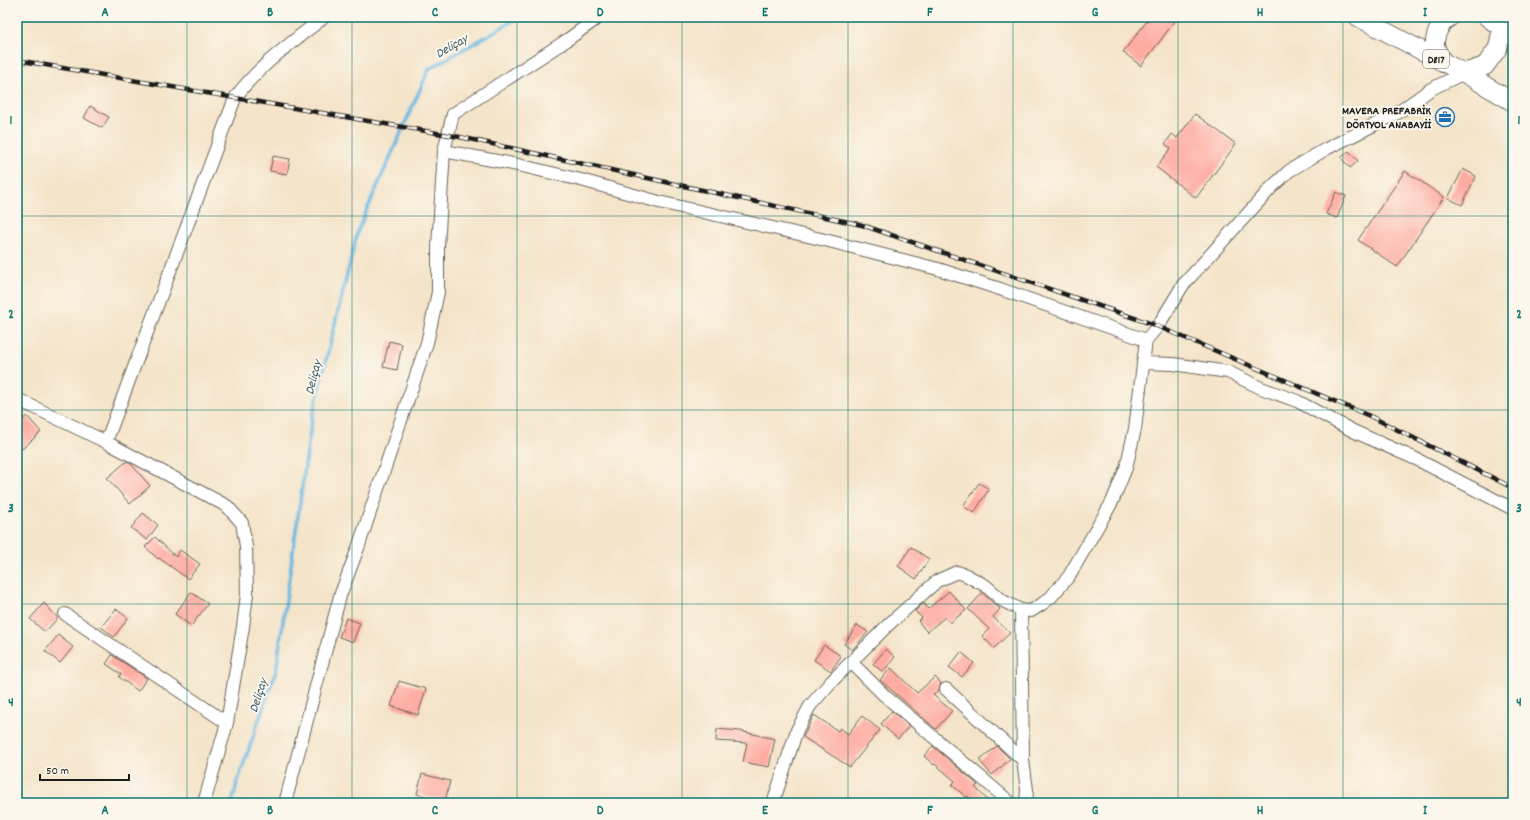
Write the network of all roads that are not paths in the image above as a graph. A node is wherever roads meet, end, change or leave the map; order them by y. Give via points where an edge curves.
1 (324, 17) edge
2 (598, 17) edge
3 (1358, 17) edge
4 (1450, 17) edge
5 (1501, 24) edge
6 (1444, 63) junction
7 (1464, 73) junction
8 (1513, 102) edge
9 (444, 151) junction
10 (1146, 340) junction
11 (1143, 363) junction
12 (17, 399) edge
13 (106, 442) junction
14 (1513, 509) edge
15 (1021, 610) junction
16 (65, 614) dead end
17 (851, 662) junction
18 (946, 689) dead end
19 (227, 723) junction
20 (1023, 760) junction
21 (204, 803) edge
22 (285, 803) edge
23 (773, 803) edge
24 (1011, 803) edge
25 (1026, 803) edge

1 - 13 street via 266,64 235,98
2 - 9 street via 453,114
3 - 6 highway, D817
4 - 6 highway via 1445,20 1437,34 1435,46
5 - 7 highway via 1498,48 1485,66
6 - 7 highway, D817
7 - 8 highway, D817
7 - 10 street via 1430,89 1396,114 1326,149 1289,171 1183,285 1158,326
9 - 10 street via 518,165 659,202 925,265
9 - 22 street via 438,292 427,343 340,596
10 - 11 street
11 - 14 street via 1173,364 1228,372 1297,401 1353,431 1416,458
11 - 15 street via 1135,429 1126,468 1112,502 1069,576 1042,604 1031,611
12 - 13 street
13 - 19 street via 227,506 242,522 246,546 247,594
15 - 17 street via 1003,601 986,586 956,572 937,581
15 - 20 street
16 - 19 street
17 - 23 street via 810,706 798,730
17 - 24 street via 884,695
18 - 20 street
19 - 21 street
20 - 25 street

